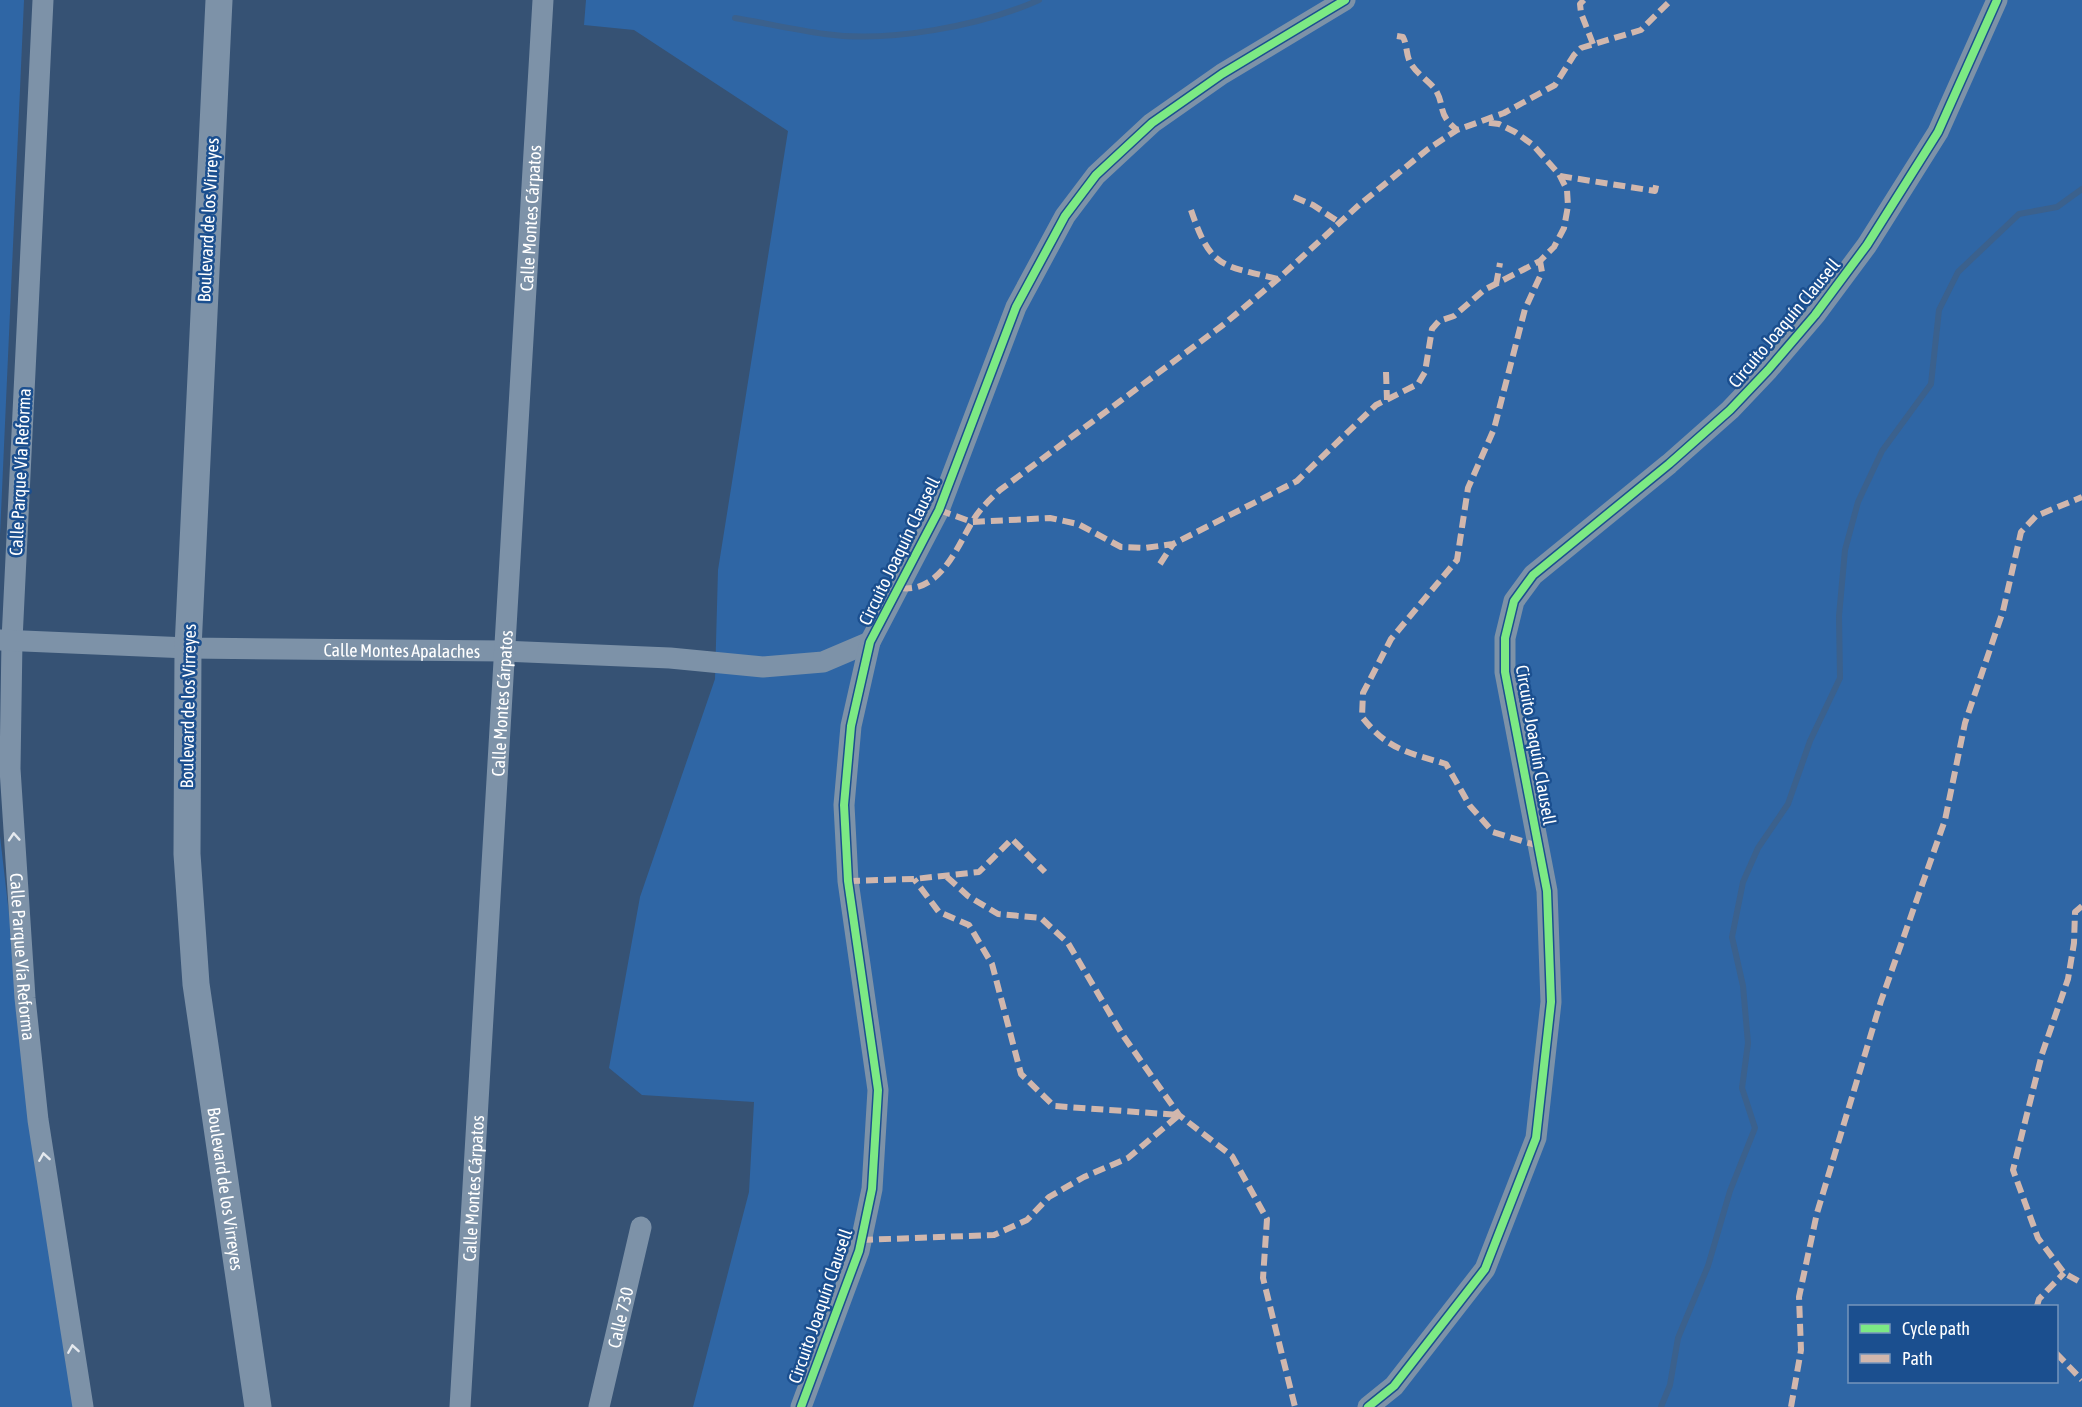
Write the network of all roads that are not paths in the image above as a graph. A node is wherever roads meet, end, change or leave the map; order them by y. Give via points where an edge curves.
1 (43, 0) edge
2 (219, 0) edge
3 (543, 0) edge
4 (1345, 0) edge
5 (1997, 0) edge
6 (6, 640) edge
7 (870, 642) junction
8 (188, 648) junction
9 (504, 651) junction
10 (641, 1227) dead end
11 (83, 1407) edge
12 (258, 1407) edge
13 (460, 1407) edge
14 (598, 1407) edge
15 (801, 1407) edge
16 (1368, 1407) edge

1 - 6 street, Calle Parque Vía Reforma
2 - 8 street, Boulevard de los Virreyes
3 - 9 street, Calle Montes Cárpatos
4 - 7 street, Circuito Joaquín Clausell via 1222,74 1152,123 1096,175 1065,216 1016,307 939,510
5 - 16 street, Circuito Joaquín Clausell via 1932,141 1867,245 1815,315 1730,410 1533,575 1515,601 1505,638 1505,672 1548,902 1551,1002 1536,1138 1485,1269 1394,1386
6 - 8 street, Calle Montes Apalaches
11 -> 6 street, Calle Parque Vía Reforma via 38,1120 25,998
7 - 9 street, Calle Montes Apalaches via 823,662 763,667 670,658
7 - 15 street, Circuito Joaquín Clausell via 851,726 844,805 848,881 878,1090 872,1189 859,1251
8 - 9 street, Calle Montes Apalaches
8 - 12 street, Boulevard de los Virreyes via 187,854 196,984
9 - 13 street, Calle Montes Cárpatos
10 - 14 street, Calle 730

